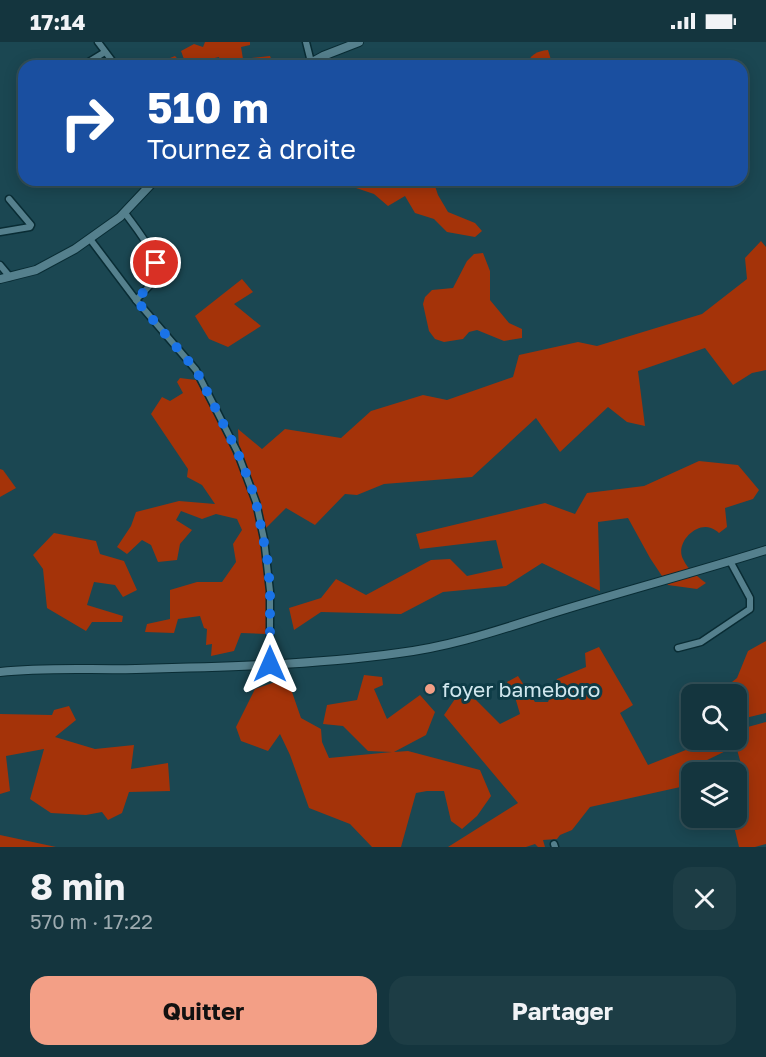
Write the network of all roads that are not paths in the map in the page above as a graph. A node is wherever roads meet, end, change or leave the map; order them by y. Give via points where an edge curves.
1 (98, 42) edge
2 (306, 42) edge
3 (359, 42) edge
4 (105, 52) junction
5 (92, 60) edge
6 (111, 60) edge
7 (308, 60) edge
8 (317, 60) edge
9 (150, 186) edge
10 (9, 199) dead end
11 (125, 213) junction
12 (0, 232) edge
13 (90, 239) junction
14 (0, 265) edge
15 (10, 277) junction
16 (0, 279) edge
17 (136, 300) junction
18 (765, 551) edge
19 (730, 561) junction
20 (678, 648) dead end
21 (270, 664) junction
22 (0, 672) edge

1 - 4 street
2 - 7 street
3 - 8 street
4 - 5 street
4 - 6 street
9 - 11 street
10 - 12 street via 31,225
11 - 13 street
11 - 17 street via 152,253 158,275
13 - 15 street via 46,265
13 - 17 street
14 - 15 street
15 - 16 street
17 - 21 street via 196,370 250,483 268,563
18 - 19 street
19 - 20 street via 750,598 750,609 701,642
19 - 21 street via 448,645 376,656
21 - 22 street

